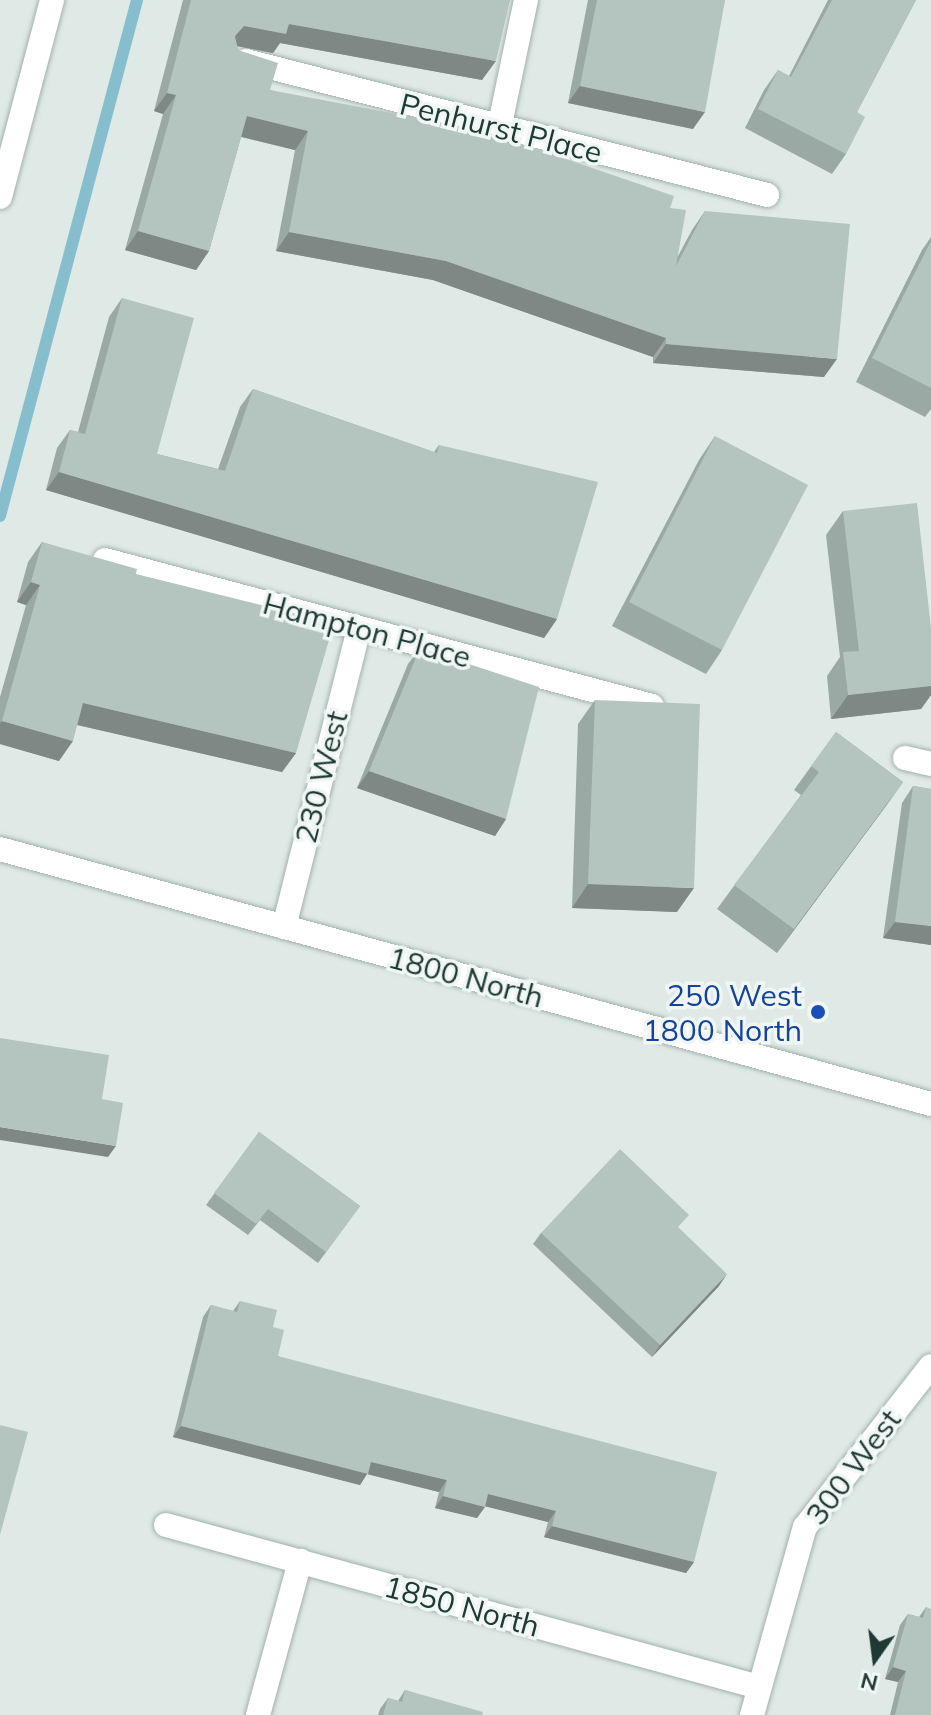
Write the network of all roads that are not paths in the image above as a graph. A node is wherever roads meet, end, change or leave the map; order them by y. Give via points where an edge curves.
1 (52, 0) edge
2 (526, 0) edge
3 (236, 59) edge
4 (499, 129) junction
5 (767, 195) dead end
6 (0, 197) edge
7 (83, 554) edge
8 (359, 628) junction
9 (652, 706) edge
10 (905, 758) dead end
11 (931, 764) edge
12 (0, 849) edge
13 (284, 927) junction
14 (931, 1104) edge
15 (931, 1366) edge
16 (166, 1525) dead end
17 (300, 1561) junction
18 (759, 1687) junction
19 (258, 1715) edge
20 (752, 1715) edge

1 - 6 street
2 - 4 street
3 - 4 street, Penhurst Place
4 - 5 street, Penhurst Place
7 - 8 street, Hampton Place
8 - 9 street, Hampton Place
8 - 13 street, 230 West
10 - 11 street
12 - 13 street, 1800 North
13 - 14 street, 1800 North
15 - 18 street, 300 West via 805,1527
16 - 17 street, 1850 North
17 - 18 street, 1850 North
17 - 19 street
18 - 20 street, 300 West

